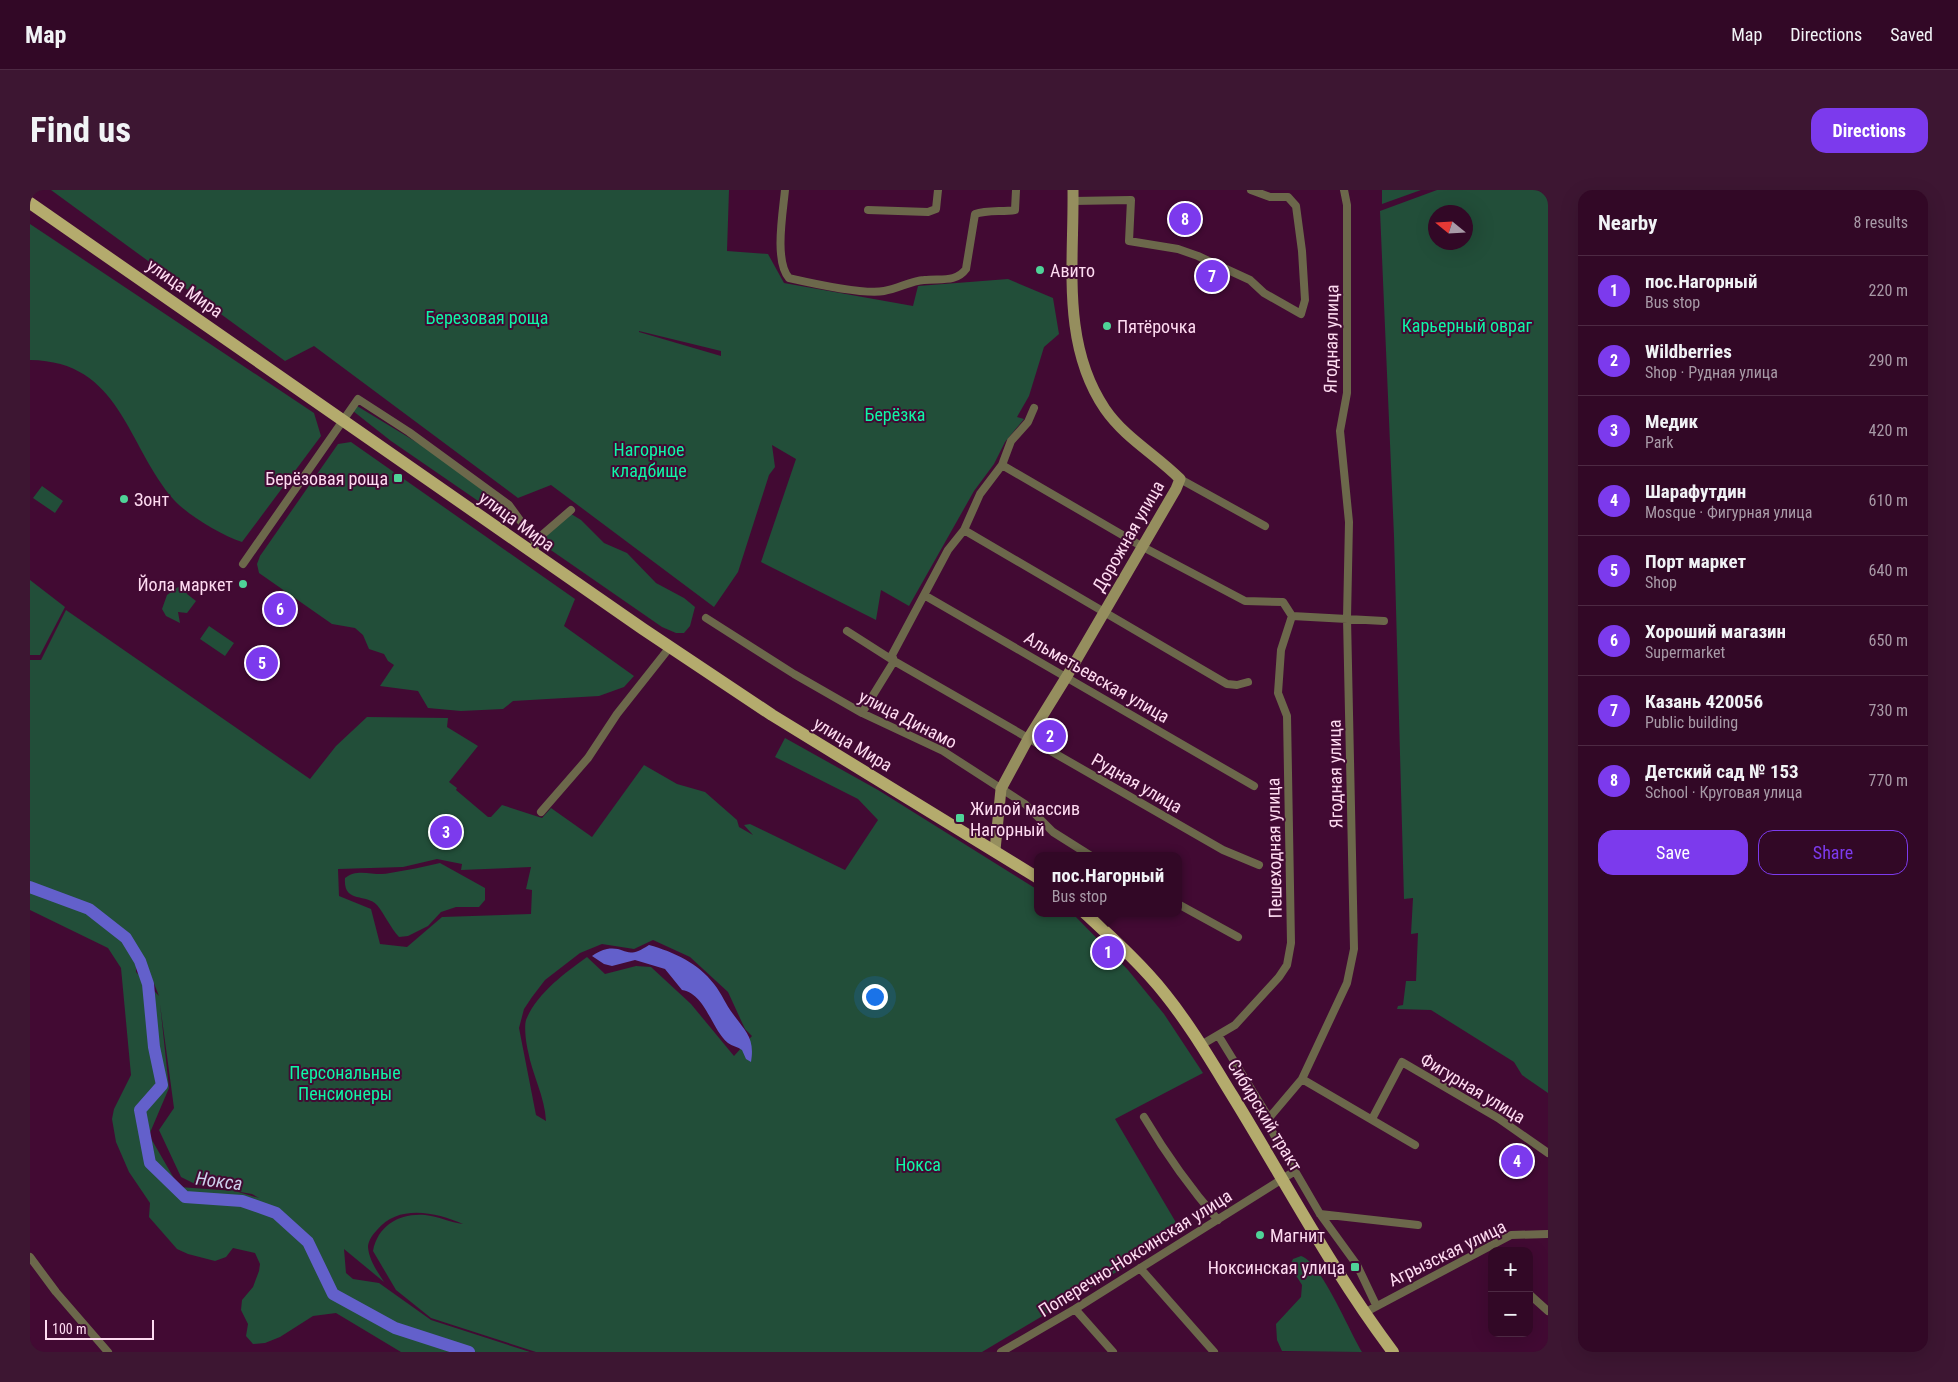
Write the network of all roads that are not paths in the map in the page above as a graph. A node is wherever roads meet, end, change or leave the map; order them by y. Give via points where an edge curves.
1 (784, 190) edge
2 (938, 190) edge
3 (1016, 190) edge
4 (1251, 190) edge
5 (1344, 190) edge
6 (1073, 196) edge
7 (30, 203) edge
8 (868, 210) dead end
9 (1034, 408) dead end
10 (343, 420) junction
11 (1002, 465) junction
12 (1180, 479) junction
13 (571, 510) dead end
14 (1265, 526) dead end
15 (964, 530) junction
16 (535, 541) junction
17 (1143, 547) junction
18 (535, 556) junction
19 (243, 564) dead end
20 (924, 595) junction
21 (1105, 612) junction
22 (1292, 616) junction
23 (706, 618) dead end
24 (1347, 618) junction
25 (1384, 621) dead end
26 (846, 631) dead end
27 (670, 647) junction
28 (894, 661) junction
29 (1067, 676) junction
30 (1248, 682) dead end
31 (862, 713) junction
32 (1028, 739) junction
33 (1254, 786) dead end
34 (1001, 789) junction
35 (541, 812) dead end
36 (995, 850) junction
37 (1085, 852) edge
38 (1259, 865) dead end
39 (1034, 875) edge
40 (1182, 906) edge
41 (1089, 917) edge
42 (1238, 937) dead end
43 (1218, 1035) junction
44 (1201, 1045) junction
45 (1302, 1079) junction
46 (1144, 1117) dead end
47 (1269, 1118) junction
48 (1372, 1118) junction
49 (1415, 1145) dead end
50 (1548, 1153) edge
51 (1296, 1171) junction
52 (1283, 1178) junction
53 (1320, 1214) junction
54 (1218, 1220) junction
55 (1418, 1225) dead end
56 (1548, 1234) edge
57 (30, 1257) edge
58 (1140, 1268) junction
59 (1533, 1298) edge
60 (1376, 1305) junction
61 (1075, 1309) junction
62 (1548, 1311) edge
63 (1364, 1313) junction
64 (1011, 1350) edge
65 (108, 1352) edge
66 (1000, 1352) edge
67 (1113, 1352) edge
68 (1214, 1352) edge
69 (1393, 1352) edge

1 - 3 street via 782,262 789,278 883,292 910,282 949,280 962,275 966,269 975,214 1015,210
2 - 8 street via 936,209 928,212
4 - 6 street via 1288,197 1296,206 1305,300 1301,314 1264,293 1250,280 1198,256 1130,241 1131,200
5 - 24 street, Ягодная улица via 1347,205 1347,393 1340,431 1349,522
6 - 12 street, Дорожная улица via 1074,321 1082,364 1105,409 1131,439
7 - 10 main road, улица Мира
9 - 11 street via 1028,422 1011,441
10 - 16 street via 358,399 509,505
10 - 18 main road, улица Мира
10 - 19 street
11 - 15 street via 980,494
11 - 17 street
12 - 14 street
12 - 17 street, Дорожная улица
13 - 16 street
15 - 20 street via 948,550
15 - 21 street
16 - 18 street
17 - 21 street, Дорожная улица
17 - 22 street via 1245,601 1282,602
18 - 27 main road, улица Мира
20 - 28 street via 892,655
20 - 29 street, Альметьевская улица
21 - 29 street, Дорожная улица
21 - 30 street via 1227,684
22 - 24 street
22 - 43 street, Пешеходная улица via 1281,650 1278,692 1287,716 1291,942 1288,965 1235,1025
23 - 31 street, улица Динамо
24 - 25 street
24 - 45 street, Ягодная улица via 1354,949 1347,983
26 - 28 street, Рудная улица
27 - 35 street via 617,714 588,758
27 - 36 main road, улица Мира via 772,715
28 - 31 street
28 - 32 street, Рудная улица
29 - 32 street, Дорожная улица
29 - 33 street, Альметьевская улица
31 - 34 street, улица Динамо via 943,751
32 - 34 street, Дорожная улица
32 - 38 street, Рудная улица via 1223,850
34 - 36 street, Дорожная улица
34 - 37 street, улица Динамо via 1025,804 1054,832
36 - 39 main road
40 - 42 street
41 - 44 main road, Сибирский тракт via 1165,994
43 - 44 street, Пешеходная улица
43 - 47 street
44 - 52 main road, Сибирский тракт
45 - 47 street, Ягодная улица
45 - 48 street
46 - 54 street via 1165,1153
47 - 51 street via 1274,1136
48 - 49 street
48 - 50 street, Фигурная улица via 1402,1062 1498,1118
51 - 52 street, Поперечно-Ноксинская улица
51 - 53 street
52 - 54 street, Поперечно-Ноксинская улица
52 - 63 main road, Сибирский тракт via 1328,1258
53 - 55 street
53 - 60 street via 1357,1265
54 - 58 street, Поперечно-Ноксинская улица
56 - 60 street, Агрызская улица via 1512,1235
57 - 65 street
58 - 61 street, Поперечно-Ноксинская улица
58 - 68 street
59 - 62 street
60 - 63 street, Агрызская улица
61 - 64 street, Поперечно-Ноксинская улица
61 - 67 street
63 - 69 main road, Сибирский тракт
64 - 66 street, Поперечно-Ноксинская улица

